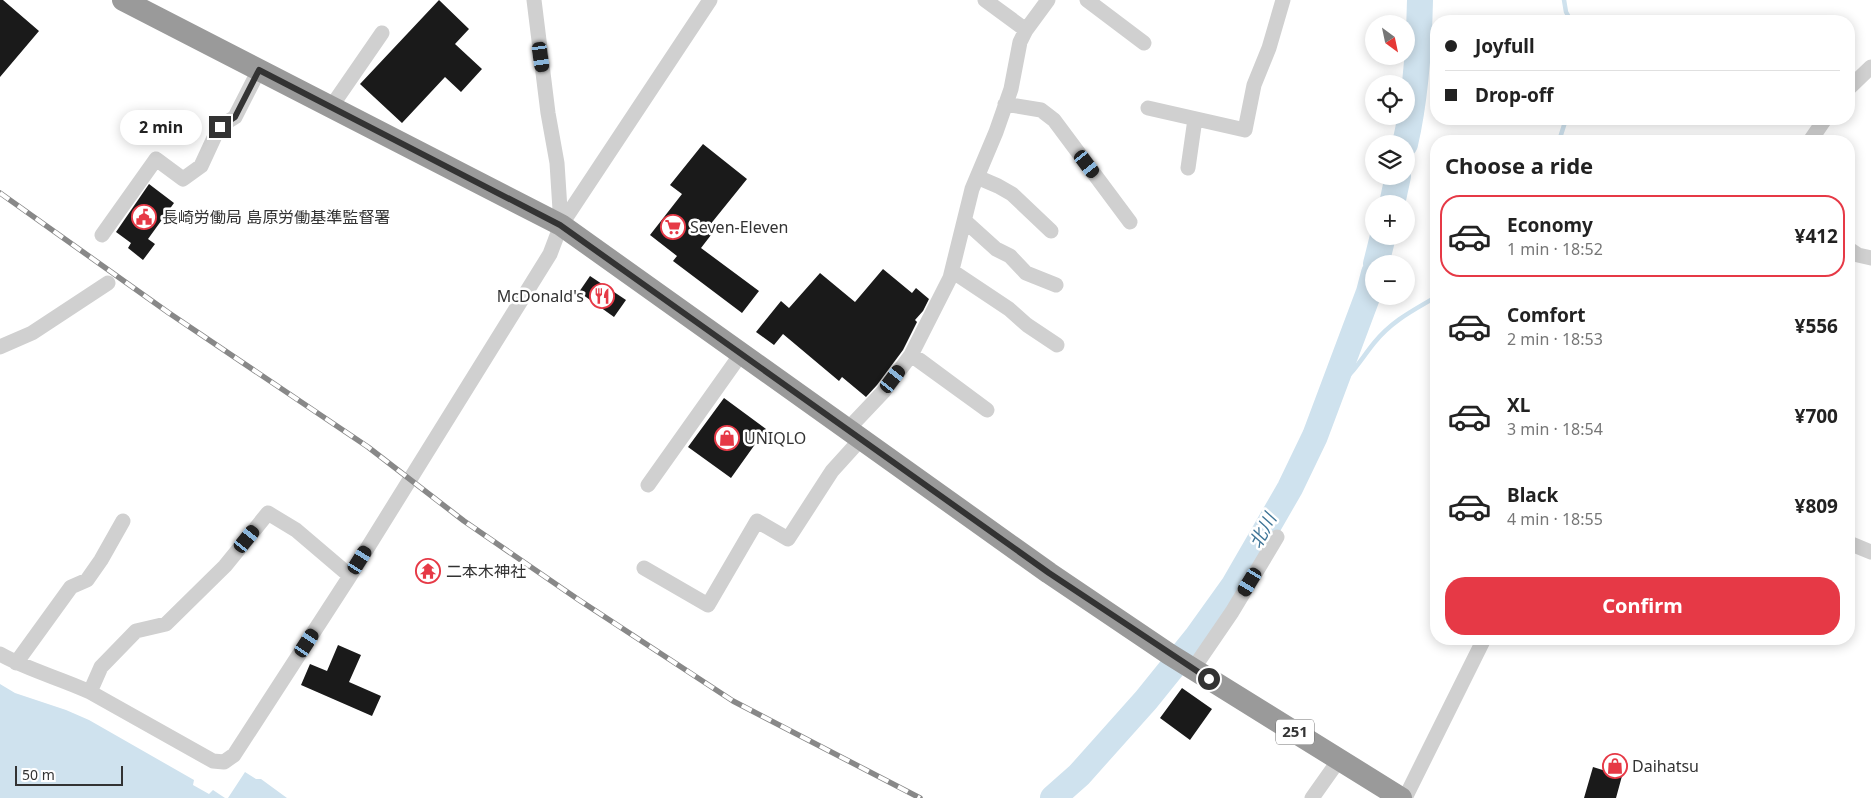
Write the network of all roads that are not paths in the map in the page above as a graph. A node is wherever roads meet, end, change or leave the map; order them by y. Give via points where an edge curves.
1 (123, 0) edge
2 (534, 0) edge
3 (710, 0) edge
4 (985, 0) edge
5 (1048, 0) edge
6 (1087, 0) edge
7 (1283, 0) edge
8 (1026, 30) junction
9 (382, 34) dead end
10 (1144, 43) dead end
11 (1871, 67) edge
12 (259, 70) junction
13 (1855, 82) edge
14 (1005, 104) junction
15 (331, 107) junction
16 (1148, 108) dead end
17 (1195, 118) junction
18 (1188, 168) dead end
19 (977, 177) junction
20 (965, 221) junction
21 (1130, 222) dead end
22 (560, 225) junction
23 (1051, 231) dead end
24 (102, 235) dead end
25 (1855, 253) edge
26 (1871, 258) edge
27 (952, 271) junction
28 (108, 283) dead end
29 (1056, 285) dead end
30 (1057, 345) dead end
31 (0, 347) edge
32 (741, 354) junction
33 (854, 434) junction
34 (648, 485) dead end
35 (123, 521) dead end
36 (1277, 537) dead end
37 (1855, 545) edge
38 (1871, 552) edge
39 (644, 568) dead end
40 (350, 576) junction
41 (1481, 645) edge
42 (0, 654) edge
43 (16, 663) junction
44 (1190, 668) junction
45 (90, 692) junction
46 (1339, 760) junction
47 (1312, 798) edge
48 (1401, 798) edge
49 (1405, 798) edge

1 - 12 highway, 251
2 - 22 street via 557,163
3 - 22 street
4 - 8 street
5 - 8 street
6 - 10 street
7 - 17 street via 1254,85 1245,130
8 - 14 street
9 - 15 street
11 - 13 street
12 - 15 highway, 251
12 - 24 street via 235,117 220,127 201,166 183,179 156,159
14 - 19 street
14 - 21 street via 1042,110 1054,120
15 - 22 highway, 251
16 - 17 street
17 - 18 street
19 - 20 street
19 - 23 street via 1012,194
20 - 27 street
20 - 29 street via 996,249 1010,256 1026,273
22 - 32 highway, 251
22 - 40 street via 550,254
25 - 26 street
27 - 30 street
27 - 33 street via 911,354
28 - 31 street via 32,333
32 - 33 highway, 251
32 - 34 street
33 - 39 street via 788,539 757,520 708,605
33 - 44 highway, 251 via 1049,573
35 - 43 street via 87,580 71,586
36 - 44 street via 1232,612
37 - 38 street
40 - 45 street via 296,530 268,513 225,566 166,624 136,631 101,667
40 - 45 street via 237,751 224,762 213,761
41 - 49 street
42 - 43 street
43 - 45 street
44 - 46 highway, 251
46 - 47 street
46 - 48 highway, 251

